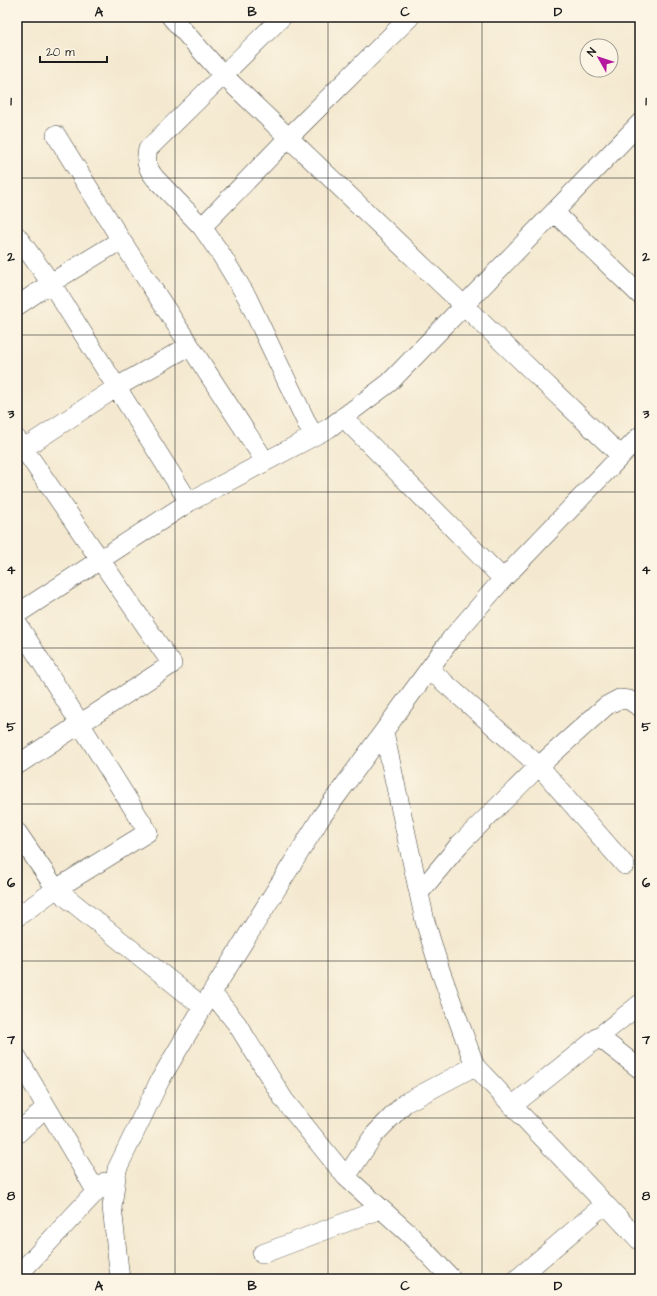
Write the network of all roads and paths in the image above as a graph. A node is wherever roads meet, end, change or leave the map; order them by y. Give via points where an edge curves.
1 (171, 17) edge
2 (282, 17) edge
3 (410, 17) edge
4 (223, 75) junction
5 (640, 123) edge
6 (56, 135) dead end
7 (289, 137) junction
8 (554, 212) junction
9 (202, 227) junction
10 (17, 236) edge
11 (122, 240) junction
12 (51, 283) junction
13 (640, 294) edge
14 (17, 306) edge
15 (463, 306) junction
16 (189, 346) junction
17 (117, 387) junction
18 (343, 417) junction
19 (313, 436) junction
20 (640, 436) edge
21 (19, 447) edge
22 (620, 455) junction
23 (265, 461) junction
24 (189, 502) junction
25 (99, 560) junction
26 (504, 579) junction
27 (17, 614) edge
28 (17, 623) edge
29 (429, 669) junction
30 (640, 707) edge
31 (80, 724) junction
32 (384, 732) junction
33 (17, 765) edge
34 (539, 766) junction
35 (17, 832) edge
36 (625, 865) dead end
37 (56, 889) junction
38 (419, 893) junction
39 (17, 917) edge
40 (207, 1000) junction
41 (640, 1004) edge
42 (599, 1037) junction
43 (17, 1057) edge
44 (475, 1066) junction
45 (640, 1069) edge
46 (512, 1106) junction
47 (46, 1107) junction
48 (17, 1134) edge
49 (117, 1169) junction
50 (346, 1177) junction
51 (96, 1191) junction
52 (605, 1204) junction
53 (381, 1209) junction
54 (640, 1241) edge
55 (262, 1254) dead end
56 (17, 1276) edge
57 (120, 1279) edge
58 (452, 1279) edge
59 (517, 1279) edge

1 - 4 street
2 - 4 street
3 - 7 street
4 - 7 street
4 - 9 street via 148,149 146,158 149,170 155,178
5 - 8 street
6 - 11 street
7 - 9 street
7 - 15 street
8 - 13 street
8 - 15 street
9 - 19 street via 246,297
10 - 12 street
11 - 12 street
11 - 16 street
12 - 14 street
12 - 17 street
15 - 18 street via 389,383
15 - 22 street
16 - 17 street
16 - 23 street
17 - 21 street
17 - 24 street
18 - 19 street
18 - 26 street
19 - 23 street
20 - 22 street
21 - 25 street
22 - 26 street
23 - 24 street
24 - 25 street
25 - 27 street
25 - 31 street via 172,664
26 - 29 street via 451,639
28 - 31 street
29 - 32 street
29 - 34 street
30 - 34 street via 629,700 619,699 606,706
31 - 33 street
31 - 37 street via 148,832
32 - 38 street
32 - 40 street via 322,816
34 - 36 street
34 - 38 street via 459,845
35 - 37 street
37 - 39 street
37 - 40 street
38 - 44 street via 440,970
40 - 49 street via 160,1080
40 - 50 street via 237,1024 284,1100
41 - 42 street
42 - 45 street
42 - 46 street
43 - 47 street
44 - 46 street
44 - 50 street via 405,1103 374,1134
46 - 52 street
47 - 48 street
47 - 51 street
49 - 51 street
49 - 57 street via 112,1207
50 - 53 street
51 - 56 street
52 - 54 street
52 - 59 street
53 - 55 street
53 - 58 street

